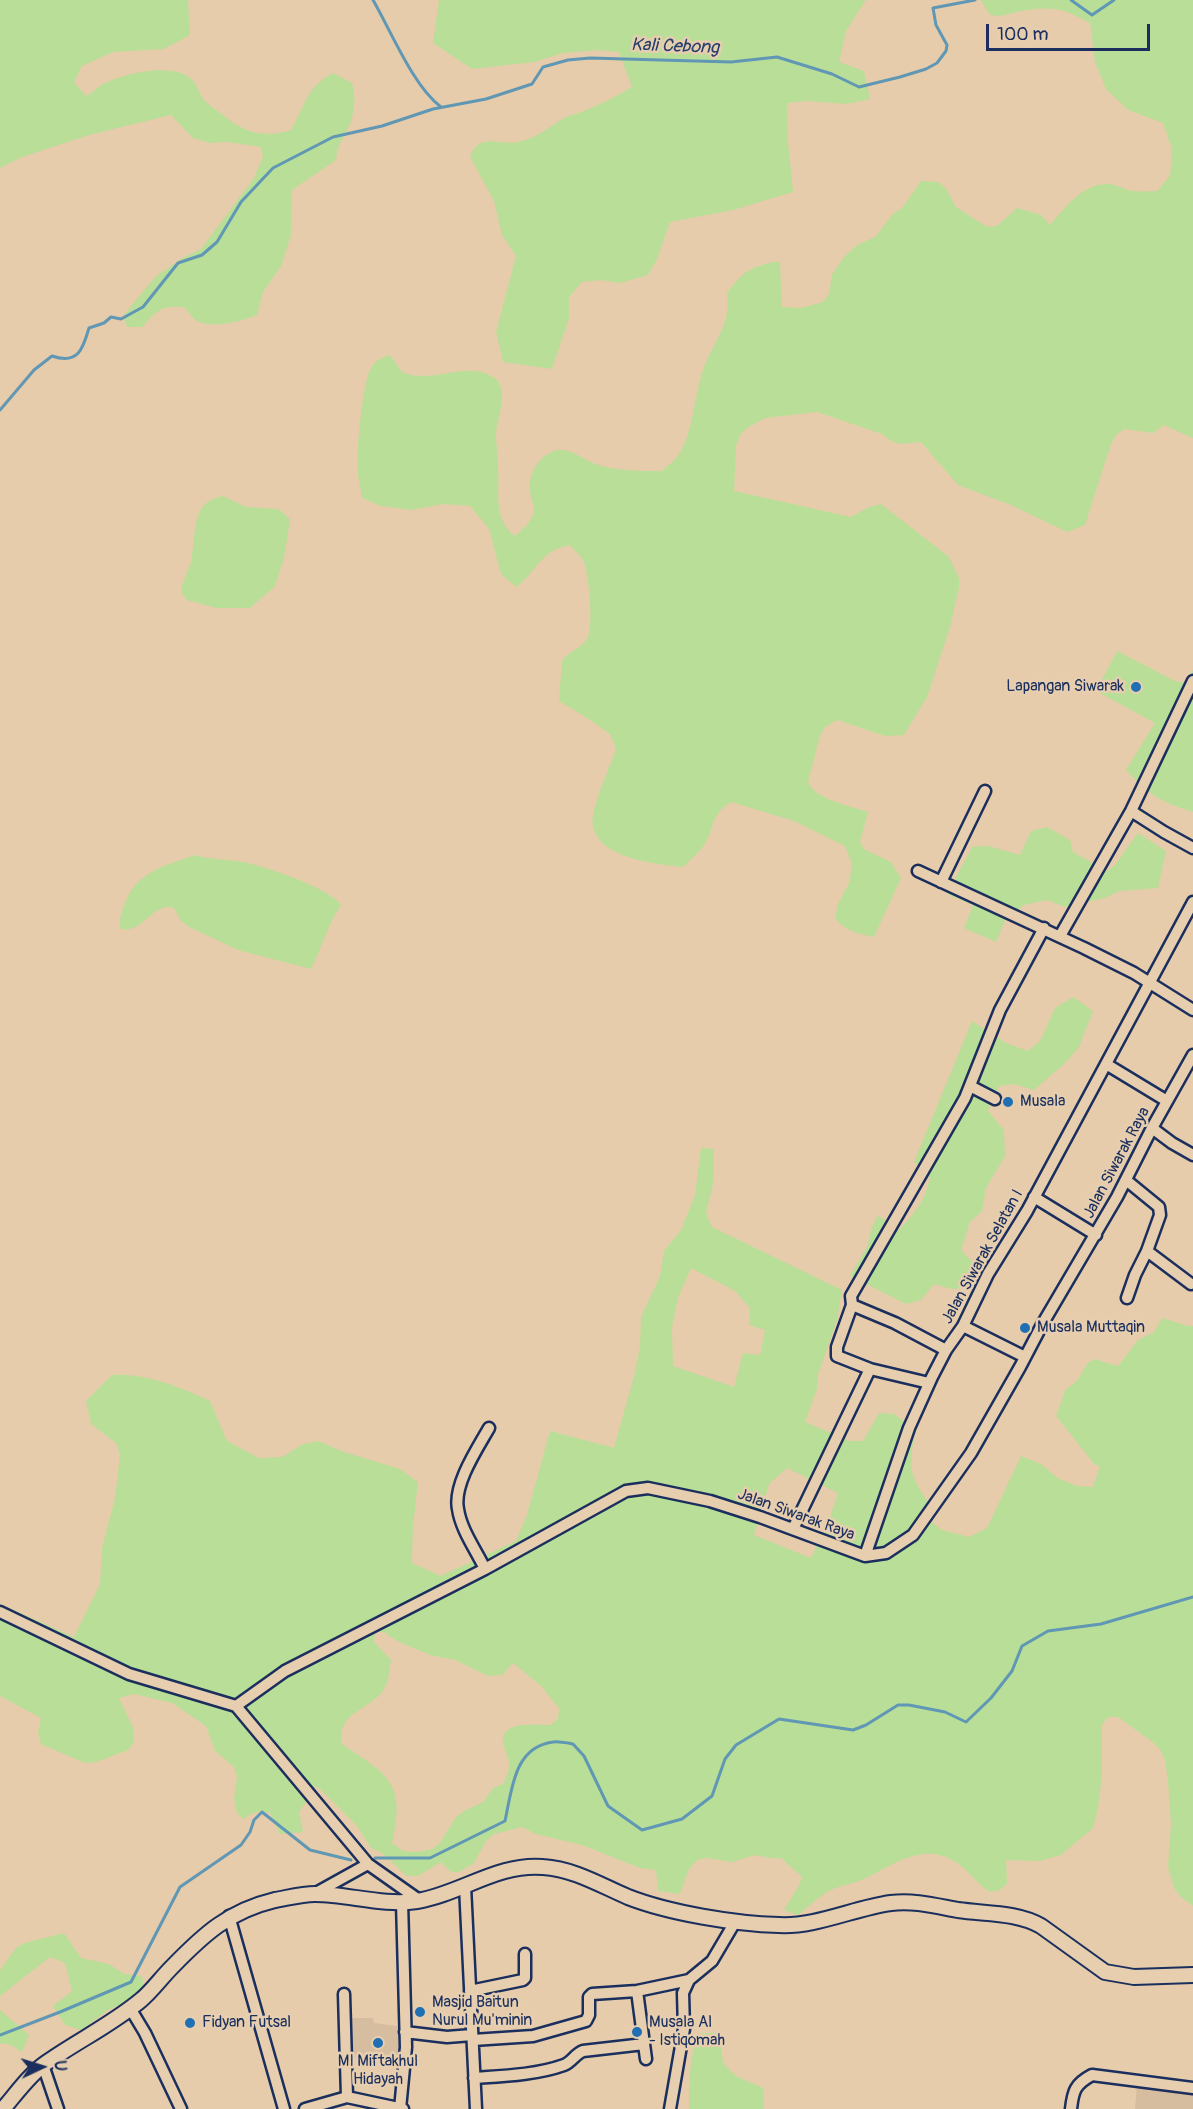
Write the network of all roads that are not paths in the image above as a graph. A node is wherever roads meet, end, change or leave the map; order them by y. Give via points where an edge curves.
1 (1193, 681) edge
2 (985, 791) dead end
3 (1131, 811) junction
4 (1193, 848) edge
5 (918, 871) dead end
6 (941, 882) junction
7 (1193, 902) edge
8 (1044, 928) junction
9 (1060, 936) junction
10 (1150, 983) junction
11 (1193, 1011) edge
12 (1193, 1055) edge
13 (1106, 1064) junction
14 (970, 1086) junction
15 (995, 1099) dead end
16 (1167, 1101) junction
17 (1152, 1128) junction
18 (1193, 1155) edge
19 (1126, 1180) junction
20 (1034, 1197) junction
21 (1095, 1235) junction
22 (1147, 1251) junction
23 (1191, 1284) dead end
24 (1127, 1298) dead end
25 (852, 1305) junction
26 (963, 1326) junction
27 (946, 1350) junction
28 (1025, 1357) junction
29 (870, 1369) junction
30 (929, 1383) junction
31 (489, 1428) dead end
32 (793, 1529) junction
33 (865, 1556) junction
34 (485, 1569) junction
35 (0, 1612) edge
36 (236, 1706) junction
37 (368, 1864) junction
38 (465, 1886) junction
39 (314, 1894) junction
40 (419, 1900) junction
41 (402, 1902) junction
42 (229, 1916) junction
43 (735, 1922) junction
44 (525, 1954) dead end
45 (1193, 1975) edge
46 (689, 1980) junction
47 (470, 1991) junction
48 (637, 1991) junction
49 (344, 1994) dead end
50 (130, 2008) junction
51 (405, 2032) junction
52 (472, 2038) junction
53 (644, 2044) junction
54 (646, 2059) dead end
55 (43, 2065) junction
56 (474, 2078) junction
57 (1193, 2088) edge
58 (347, 2097) junction
59 (3, 2109) edge
60 (58, 2109) edge
61 (182, 2109) edge
62 (284, 2109) edge
63 (304, 2109) edge
64 (401, 2109) edge
65 (476, 2109) edge
66 (670, 2109) edge
67 (1071, 2109) edge

1 - 3 street
2 - 6 street
3 - 4 street
3 - 9 street
5 - 6 street
6 - 8 street
7 - 10 street, Jalan Siwarak Selatan I
8 - 9 street
8 - 14 street via 1000,1010
9 - 10 street
10 - 11 street
10 - 13 street, Jalan Siwarak Selatan I
12 - 16 street, Jalan Siwarak Raya
13 - 16 street
13 - 20 street, Jalan Siwarak Selatan I
14 - 15 street
14 - 25 street via 855,1288
16 - 17 street, Jalan Siwarak Raya
17 - 18 street
17 - 19 street, Jalan Siwarak Raya
19 - 21 street, Jalan Siwarak Raya
19 - 22 street via 1159,1207
20 - 21 street
20 - 26 street, Jalan Siwarak Selatan I via 988,1274
21 - 28 street, Jalan Siwarak Raya
22 - 23 street
22 - 24 street
25 - 27 street
25 - 29 street via 837,1356
26 - 27 street, Jalan Siwarak Selatan I
26 - 28 street
27 - 30 street, Jalan Siwarak Selatan I
28 - 33 street, Jalan Siwarak Raya via 971,1453 913,1535 886,1553
29 - 30 street
29 - 32 street
30 - 33 street, Jalan Siwarak Selatan I via 909,1428
31 - 34 street via 475,1451 457,1500 461,1522
32 - 33 street, Jalan Siwarak Raya
32 - 34 street, Jalan Siwarak Raya via 710,1501 637,1488
34 - 36 street, Jalan Siwarak Raya via 285,1671
35 - 36 street via 129,1674
36 - 37 street
37 - 39 street
37 - 40 street
38 - 40 main road
38 - 43 main road via 493,1874 543,1867 599,1882 662,1907
38 - 47 street
39 - 41 main road
39 - 42 main road via 267,1903
40 - 41 main road
41 - 51 street
42 - 50 main road
42 - 62 street
43 - 45 main road via 791,1925 894,1902 937,1905 1032,1921 1105,1972 1134,1977
43 - 46 street via 712,1960
44 - 47 street via 523,1980
46 - 48 street
46 - 66 street via 683,1993 684,2029
47 - 52 street
48 - 52 street via 592,1994 586,2021 533,2036
48 - 53 street
49 - 58 street
50 - 55 main road
50 - 61 street
51 - 52 street
51 - 64 street
52 - 56 street
53 - 54 street
53 - 56 street via 583,2051 564,2064
55 - 59 main road
55 - 60 street
56 - 65 street
57 - 67 street via 1092,2075 1073,2090
58 - 63 street
58 - 64 street

